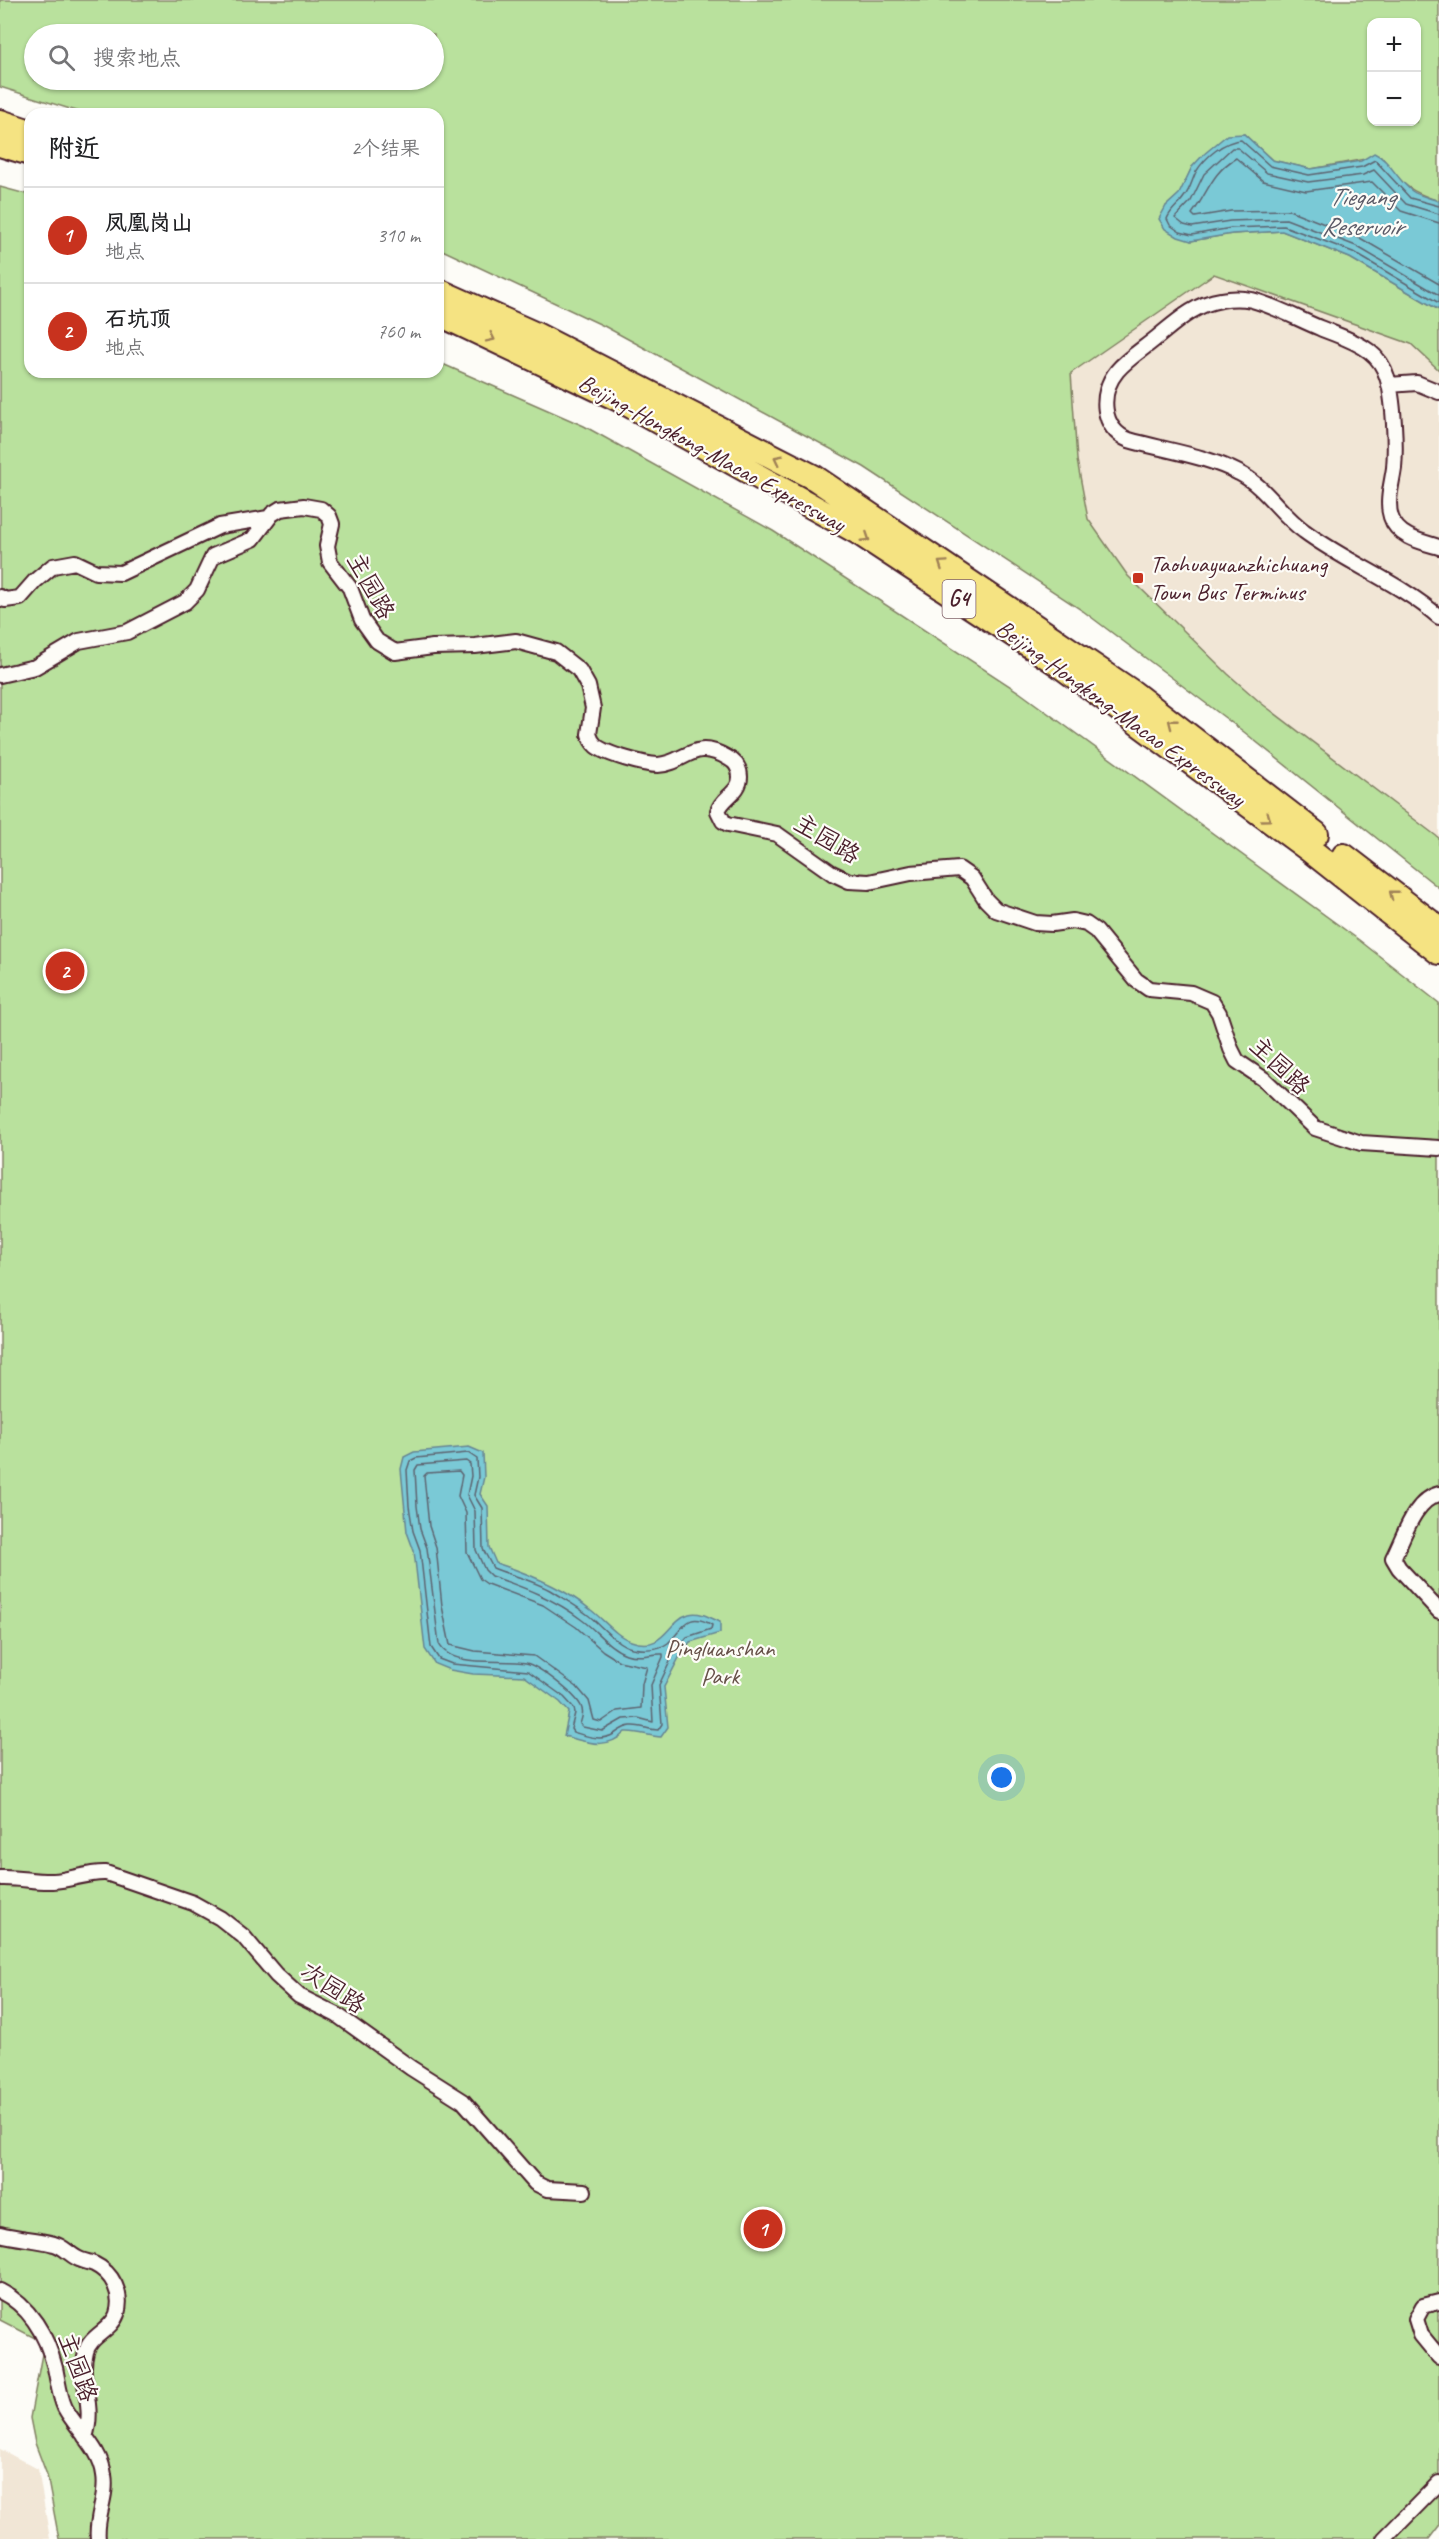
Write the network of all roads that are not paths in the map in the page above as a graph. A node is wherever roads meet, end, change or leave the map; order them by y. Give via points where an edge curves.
1 (0, 122) edge
2 (24, 130) edge
3 (0, 144) edge
4 (24, 151) edge
5 (444, 294) edge
6 (444, 315) edge
7 (1389, 385) junction
8 (1436, 388) edge
9 (268, 518) junction
10 (1439, 547) edge
11 (0, 597) edge
12 (1439, 617) edge
13 (0, 675) edge
14 (1439, 929) edge
15 (1439, 952) edge
16 (1439, 1148) edge
17 (1439, 1494) edge
18 (1439, 1611) edge
19 (0, 1878) edge
20 (584, 2191) dead end
21 (0, 2234) edge
22 (0, 2291) edge
23 (1439, 2302) edge
24 (1439, 2357) edge
25 (85, 2437) junction
26 (1439, 2483) edge
27 (98, 2539) edge
28 (1384, 2539) edge

1 - 2 highway
3 - 4 highway
14 -> 5 highway, Beijing-Hongkong-Macao Expressway / G4 via 1133,693 814,478 534,334
6 -> 15 highway, Beijing-Hongkong-Macao Expressway / G4 via 621,400 858,532 1057,663 1310,850
7 - 8 street via 1408,382
7 - 10 street via 1394,448 1391,520 1414,540
7 - 12 street via 1381,363 1364,348 1261,303 1231,298 1192,310 1122,366 1110,383 1105,405 1109,423 1120,435 1241,474 1301,529 1415,598
9 - 11 street via 220,526 121,573 96,572 75,562 53,566 20,598
9 - 13 street, 主园路 via 253,539 213,556 197,590 185,602 127,632 79,641 27,670
9 - 16 street, 主园路 via 291,507 316,507 327,513 332,524 327,542 330,562 350,588 369,632 390,650 407,652 433,646 467,647 516,641 555,652 585,679 593,703 589,734 598,747 656,765 699,750 722,755 736,765 740,774 738,786 718,811 728,824 777,834 849,881 869,882 910,873 959,869 969,874 989,904 1001,912 1043,924 1086,924 1136,980 1149,989 1191,993 1212,1002 1237,1061 1265,1080 1316,1128 1361,1143
17 - 18 street via 1420,1506 1392,1558
19 - 20 street, 次园路 via 56,1881 106,1873 202,1907 243,1936 276,1976 299,1996 338,2015 463,2101 535,2183 547,2189
21 - 25 street, 主园路 via 59,2246 100,2268 116,2287 116,2317 86,2351 85,2385 90,2412
22 - 25 street, 主园路 via 20,2304 37,2324 53,2360 63,2404
23 - 24 street via 1423,2306 1416,2319 1421,2335
25 - 27 street, 主园路 via 104,2472
26 - 28 street

